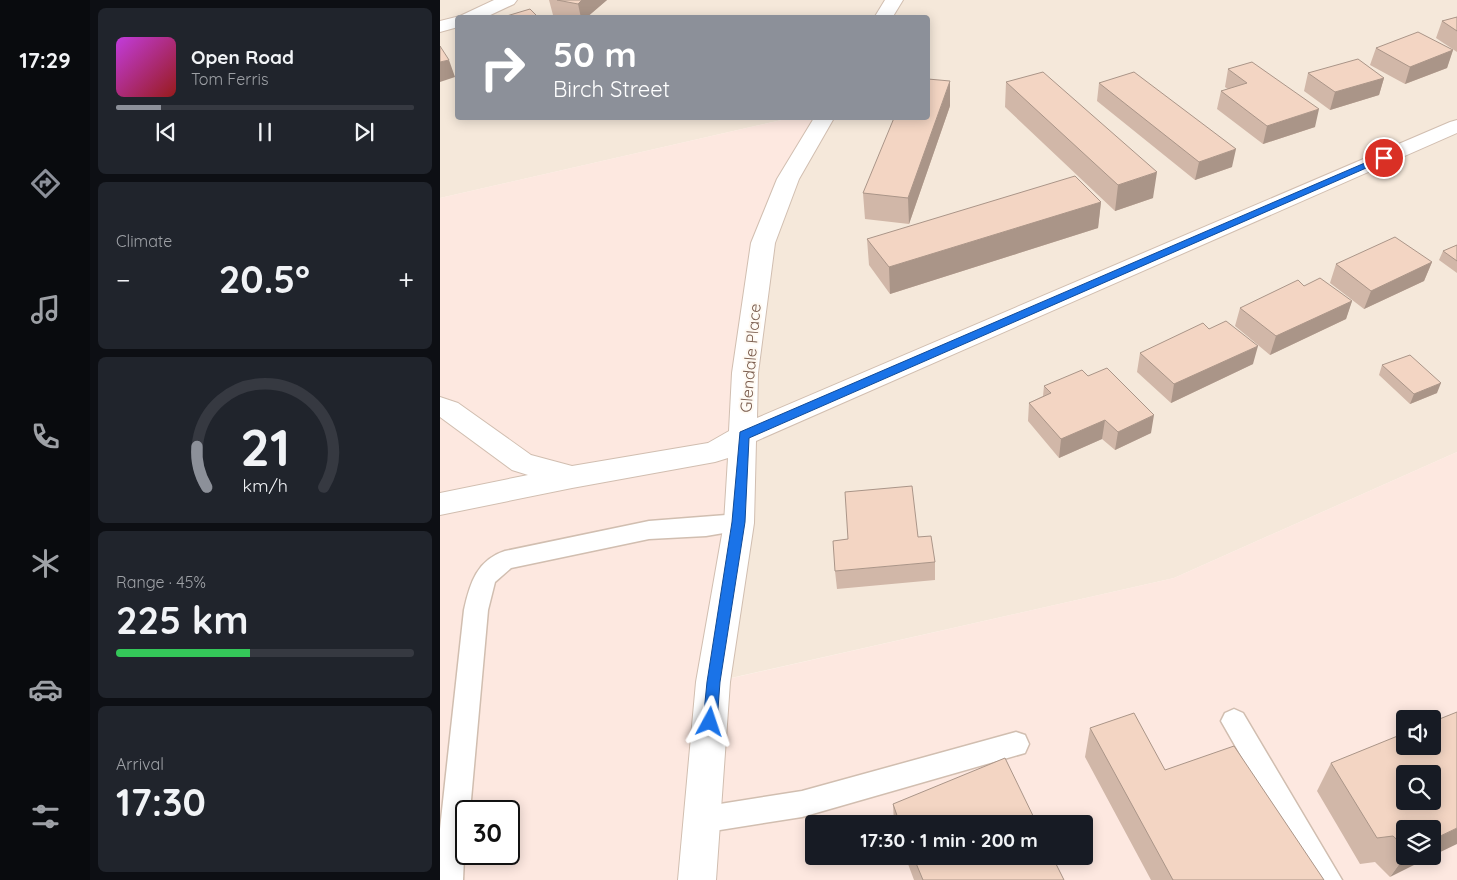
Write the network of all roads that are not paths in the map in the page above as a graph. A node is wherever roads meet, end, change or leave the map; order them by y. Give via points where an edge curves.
1 (508, 0) edge
2 (894, 0) edge
3 (475, 15) edge
4 (886, 15) edge
5 (455, 22) edge
6 (440, 27) edge
7 (823, 120) edge
8 (1457, 126) edge
9 (440, 407) edge
10 (744, 435) junction
11 (572, 477) junction
12 (440, 504) edge
13 (738, 522) junction
14 (1234, 720) dead end
15 (1016, 744) dead end
16 (701, 820) junction
17 (450, 880) edge
18 (697, 880) edge
19 (1328, 880) edge

1 - 3 street
2 - 4 street
5 - 6 street
7 - 10 street, Glendale Place via 788,179 763,243 745,373
8 - 10 street
9 - 11 street via 449,410 522,463
10 - 11 street via 715,452
10 - 13 street, Glendale Place
11 - 12 street
13 - 16 street, Glendale Place via 713,682
13 - 17 lane via 639,532 505,560 485,576 476,610
14 - 19 lane
15 - 16 lane via 802,804
16 - 18 street, Glendale Place

